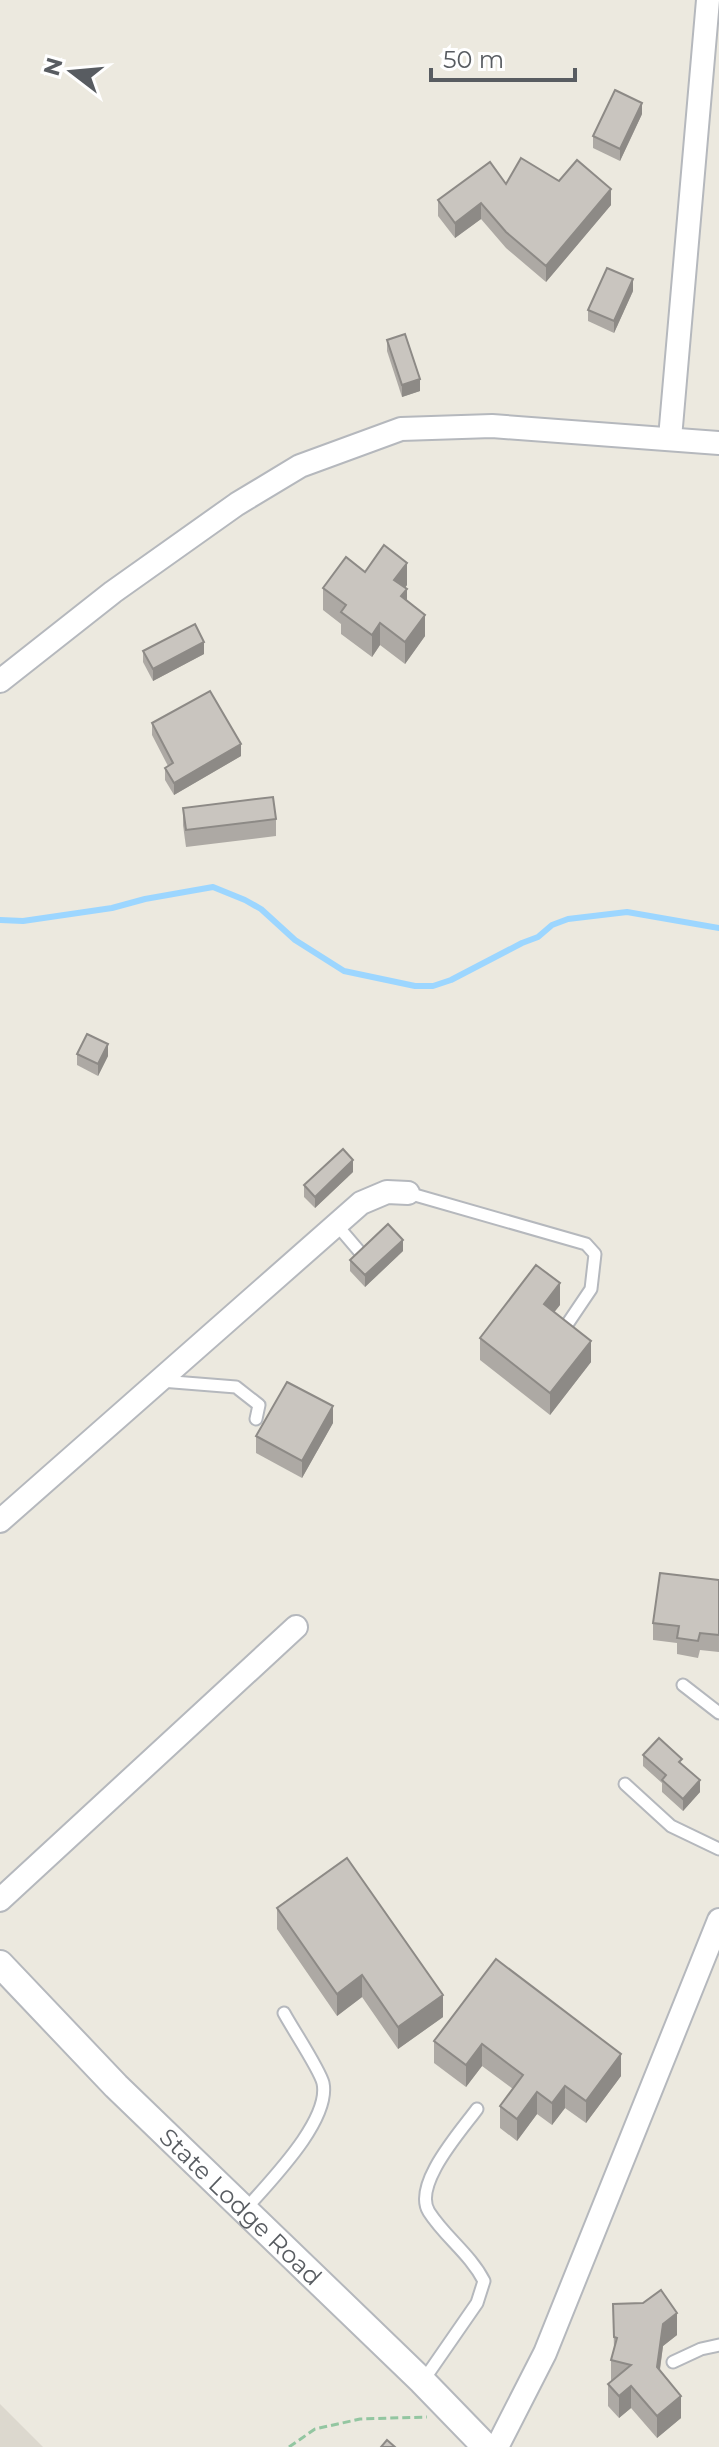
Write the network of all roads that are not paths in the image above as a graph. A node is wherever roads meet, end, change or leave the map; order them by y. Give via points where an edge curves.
1 (708, 0) edge
2 (670, 438) junction
3 (719, 443) edge
4 (0, 681) edge
5 (408, 1193) joint
6 (336, 1224) junction
7 (359, 1251) edge
8 (564, 1329) edge
9 (160, 1381) junction
10 (256, 1419) dead end
11 (0, 1521) edge
12 (296, 1627) dead end
13 (683, 1685) dead end
14 (719, 1713) edge
15 (625, 1784) dead end
16 (719, 1849) edge
17 (0, 1900) edge
18 (719, 1920) edge
19 (0, 1964) edge
20 (284, 2013) dead end
21 (477, 2109) dead end
22 (244, 2211) junction
23 (719, 2345) edge
24 (673, 2362) dead end
25 (422, 2381) junction
26 (486, 2447) edge
27 (497, 2447) edge

1 - 2 street
2 - 3 street
2 - 4 street via 492,426 401,429 342,449 300,466 237,504
5 - 6 street via 387,1192 361,1203
5 - 8 lane via 586,1244 595,1254 591,1289
6 - 7 lane
6 - 9 street
9 - 10 lane via 236,1387 259,1405
9 - 11 street
12 - 17 street
13 - 14 lane
15 - 16 lane via 671,1826
18 - 27 street via 545,2353
19 - 22 street, State Lodge Road
20 - 22 lane via 322,2079 325,2097 290,2158
21 - 25 lane via 443,2154 425,2190 427,2210 484,2281 477,2303
22 - 25 street, State Lodge Road
23 - 24 lane
25 - 26 street, State Lodge Road

